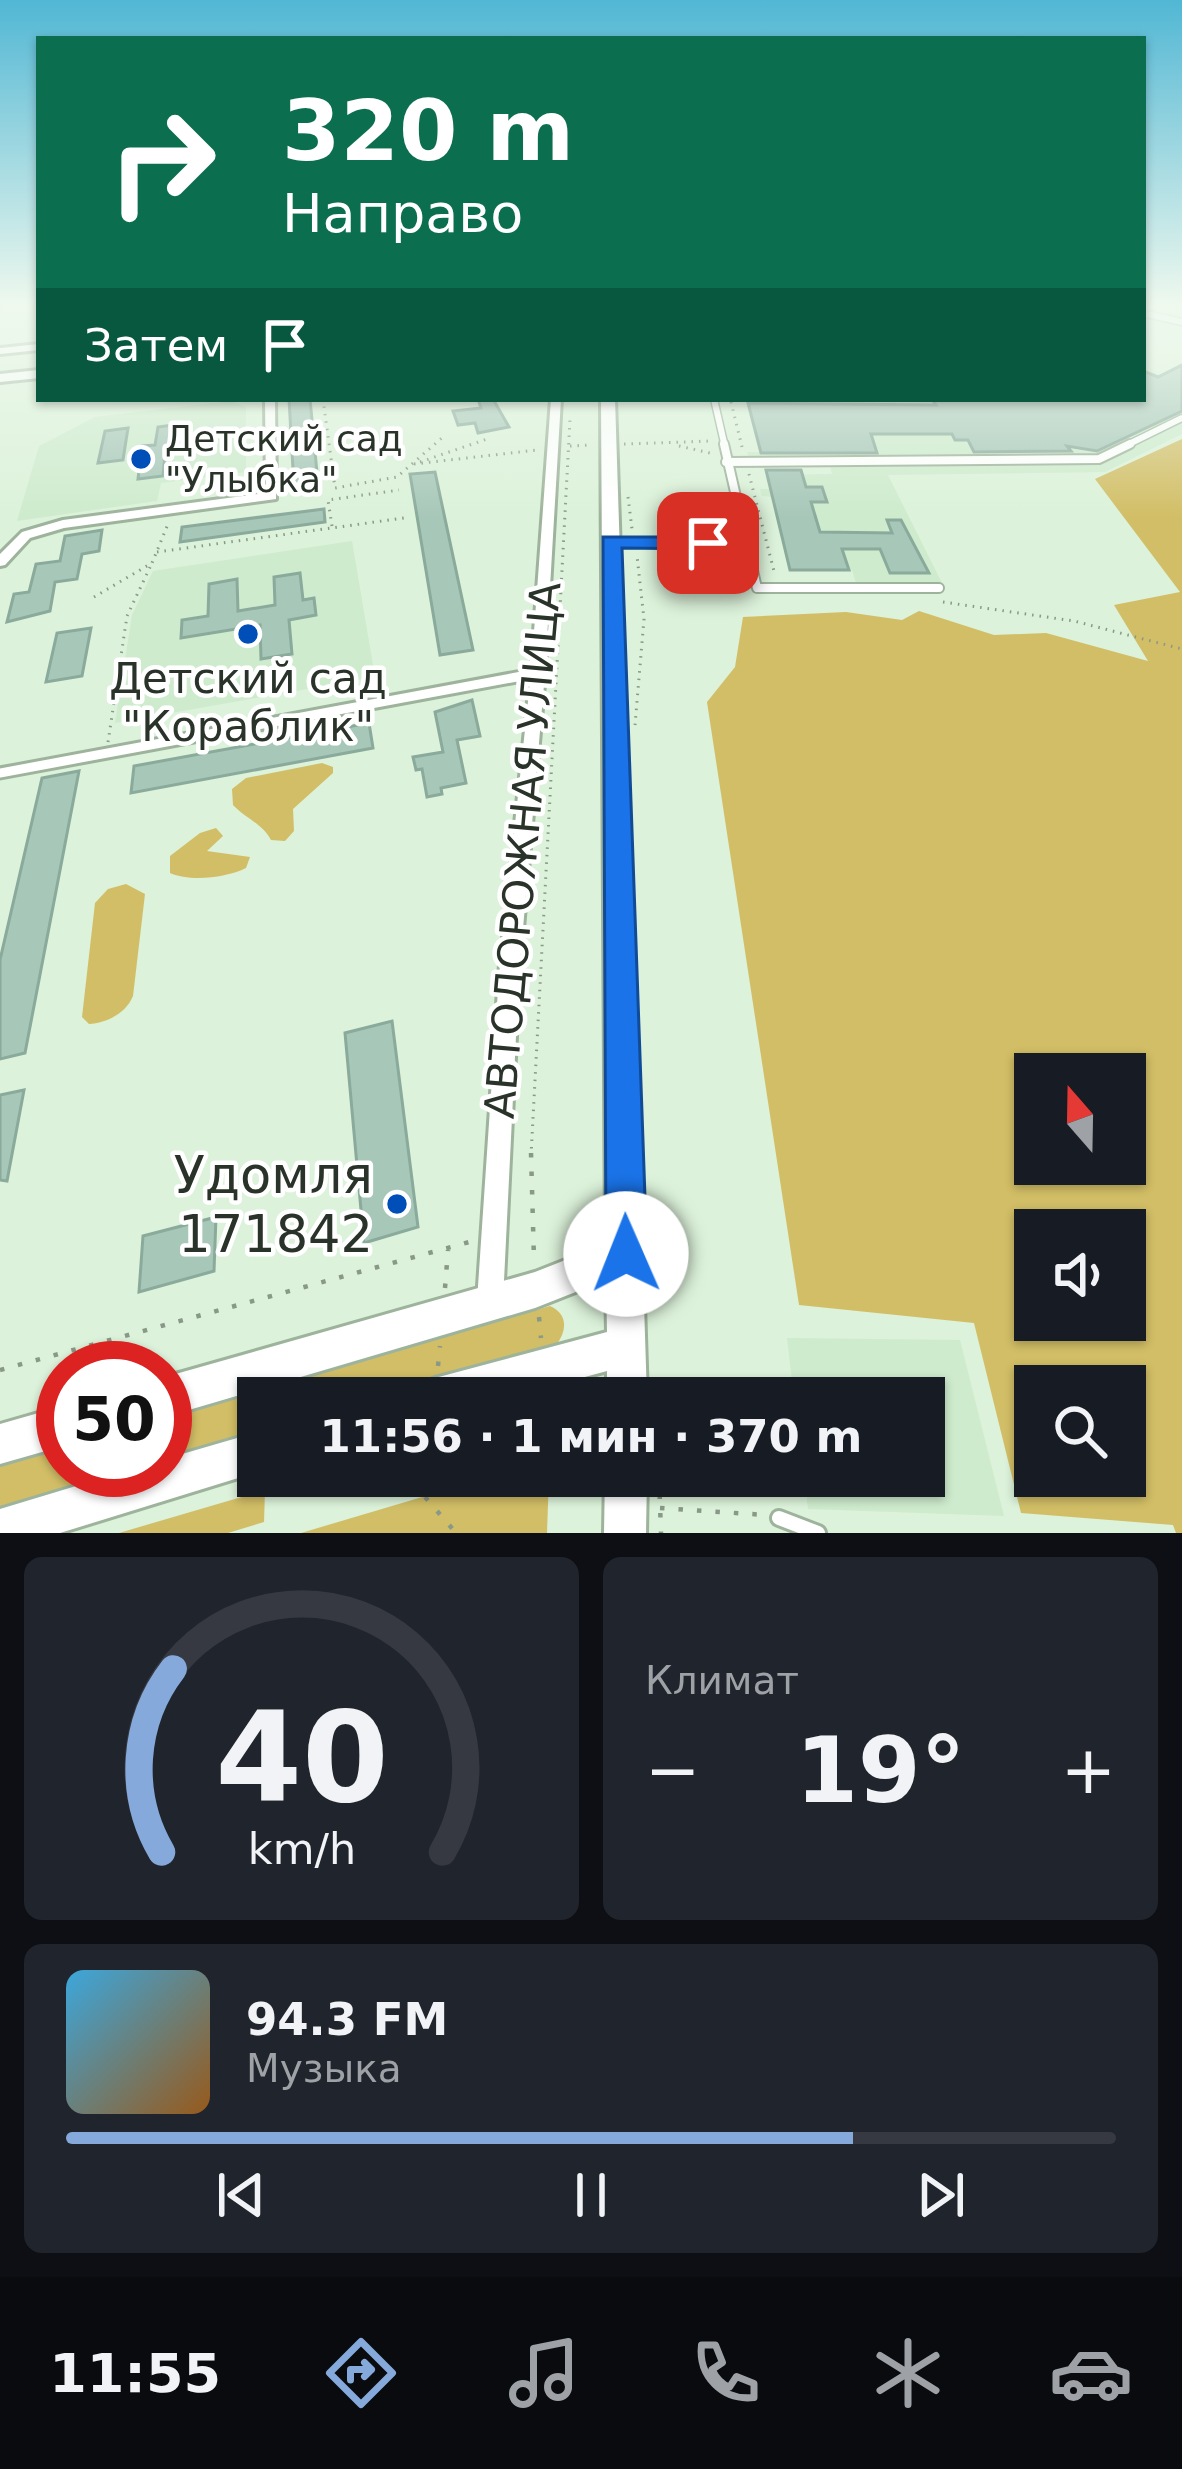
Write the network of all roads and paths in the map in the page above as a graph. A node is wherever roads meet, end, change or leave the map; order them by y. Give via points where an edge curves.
1 (270, 402) edge
2 (322, 402) edge
3 (609, 402) edge
4 (715, 402) edge
5 (731, 402) dead end
6 (563, 405) edge
7 (1182, 418) edge
8 (326, 434) junction
9 (443, 437) dead end
10 (490, 438) dead end
11 (271, 440) junction
12 (722, 440) junction
13 (671, 444) junction
14 (561, 447) junction
15 (619, 449) junction
16 (725, 459) junction
17 (746, 462) junction
18 (414, 464) junction
19 (406, 466) junction
20 (627, 479) dead end
21 (399, 490) dead end
22 (171, 517) dead end
23 (404, 518) dead end
24 (332, 527) junction
25 (622, 542) junction
26 (745, 543) junction
27 (157, 552) junction
28 (0, 562) edge
29 (152, 563) junction
30 (939, 587) dead end
31 (779, 588) junction
32 (902, 588) junction
33 (94, 597) dead end
34 (1182, 649) edge
35 (538, 673) junction
36 (635, 736) dead end
37 (107, 749) junction
38 (0, 773) edge
39 (493, 1236) junction
40 (626, 1254) junction
41 (535, 1289) junction
42 (490, 1301) junction
43 (627, 1346) junction
44 (544, 1365) junction
45 (0, 1370) edge
46 (504, 1377) edge
47 (626, 1377) edge
48 (192, 1389) edge
49 (36, 1434) edge
50 (0, 1444) edge
51 (237, 1458) edge
52 (425, 1497) edge
53 (626, 1497) edge
54 (660, 1497) edge
55 (660, 1508) junction
56 (749, 1512) dead end
57 (779, 1518) dead end
58 (0, 1530) edge
59 (456, 1533) edge
60 (625, 1533) edge
61 (661, 1533) edge
62 (818, 1533) edge

1 - 11 street
2 - 8 path
3 - 15 main road, АВТОДОРОЖНАЯ УЛИЦА
4 - 12 lane
5 - 17 path
6 - 14 street, АВТОДОРОЖНАЯ УЛИЦА
6 - 14 path
7 - 17 lane via 1099,459
8 - 11 path
8 - 19 path via 335,488 397,477
9 - 19 path
10 - 18 path
11 - 28 street via 272,496 262,501 63,524 26,535
12 - 13 path
12 - 16 lane
13 - 15 path
13 - 16 path
14 - 15 path
14 - 18 path
14 - 35 street, АВТОДОРОЖНАЯ УЛИЦА
14 - 41 path via 531,1162
15 - 25 main road, АВТОДОРОЖНАЯ УЛИЦА
16 - 17 lane
16 - 26 lane
17 - 31 path
18 - 19 path
20 - 25 path
21 - 24 path via 328,500
22 - 27 path
23 - 24 path
24 - 27 path
25 - 26 lane
25 - 36 path via 644,583
25 - 40 main road, АВТОДОРОЖНАЯ УЛИЦА
26 - 31 lane via 757,588
27 - 29 path
29 - 33 path
29 - 37 path via 127,616
30 - 32 lane
31 - 32 lane
32 - 34 path
35 - 37 lane
35 - 39 street, АВТОДОРОЖНАЯ УЛИЦА
37 - 38 lane
39 - 42 street, АВТОДОРОЖНАЯ УЛИЦА
39 - 45 path
40 - 41 main road
40 - 43 main road, АВТОДОРОЖНАЯ УЛИЦА
41 - 42 main road
41 - 44 path
42 - 48 main road
43 - 44 main road
43 - 47 main road, АВТОДОРОЖНАЯ УЛИЦА
44 - 46 main road
49 - 50 main road
51 - 58 main road
52 - 59 path
53 - 60 main road
54 - 55 path
55 - 56 path
55 - 61 path
57 - 62 lane

